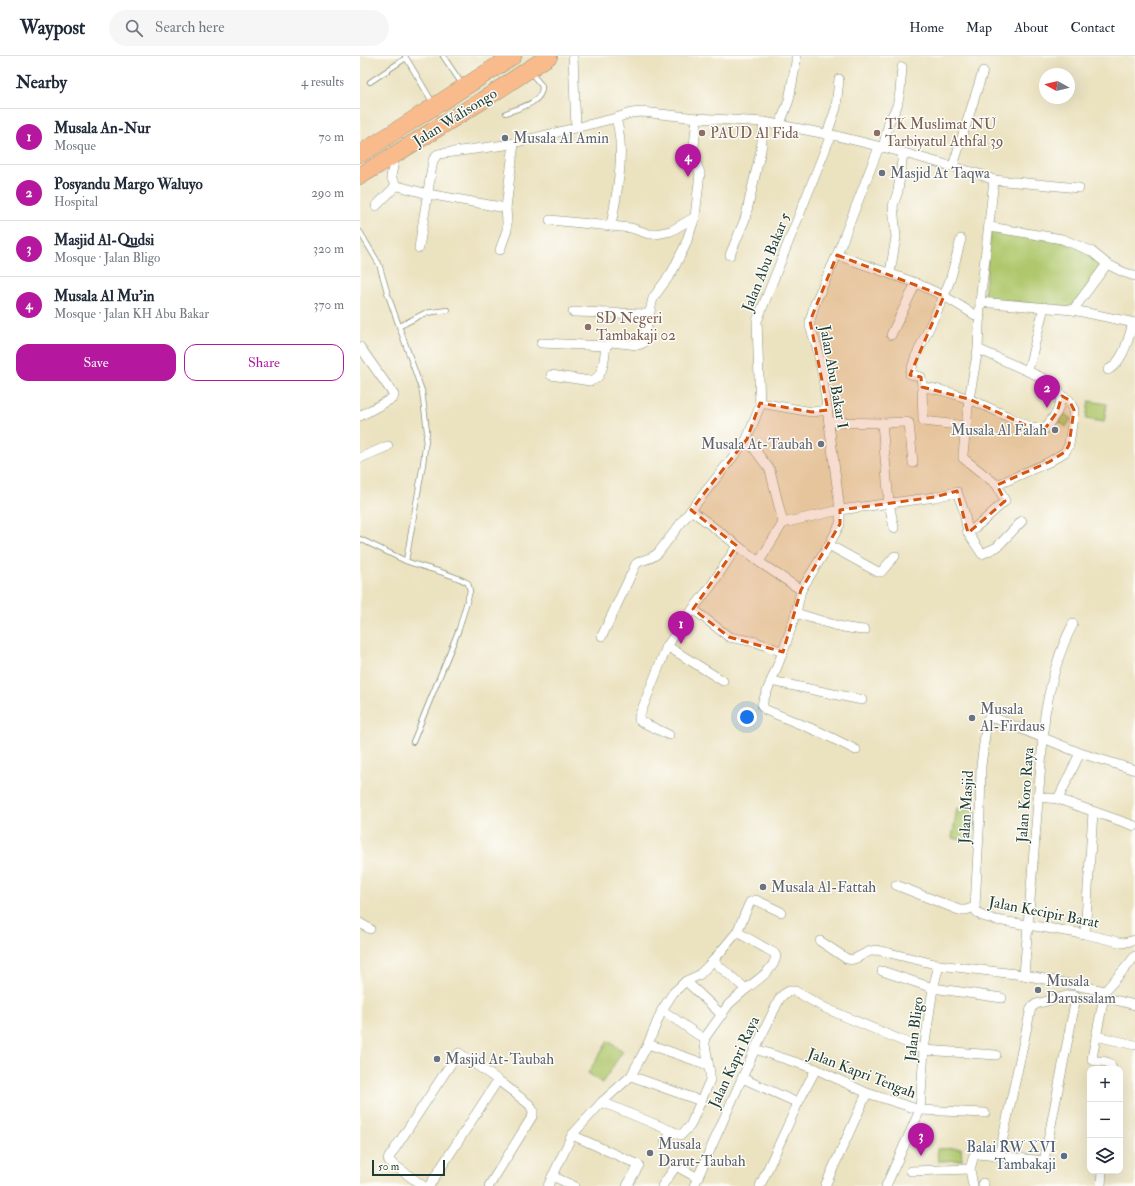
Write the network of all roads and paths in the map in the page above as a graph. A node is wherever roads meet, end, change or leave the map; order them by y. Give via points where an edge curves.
1 (443, 56) edge
2 (513, 56) edge
3 (549, 56) edge
4 (573, 56) edge
5 (796, 56) edge
6 (405, 57) edge
7 (902, 67) dead end
8 (528, 70) junction
9 (983, 71) dead end
10 (839, 79) dead end
11 (370, 82) dead end
12 (464, 87) junction
13 (435, 106) junction
14 (506, 113) dead end
15 (616, 118) junction
16 (697, 118) junction
17 (764, 122) junction
18 (780, 124) junction
19 (576, 128) junction
20 (829, 135) junction
21 (514, 143) junction
22 (881, 147) junction
23 (904, 153) junction
24 (360, 154) edge
25 (395, 155) junction
26 (953, 166) junction
27 (360, 176) edge
28 (994, 180) junction
29 (396, 186) junction
30 (1079, 188) dead end
31 (428, 194) junction
32 (376, 206) dead end
33 (506, 208) junction
34 (695, 217) junction
35 (550, 220) dead end
36 (611, 226) junction
37 (990, 227) junction
38 (360, 232) edge
39 (961, 239) dead end
40 (419, 248) dead end
41 (500, 250) dead end
42 (730, 255) dead end
43 (837, 255) junction
44 (1107, 264) junction
45 (890, 272) junction
46 (1135, 276) edge
47 (916, 283) junction
48 (944, 296) junction
49 (980, 302) junction
50 (1044, 307) junction
51 (448, 310) dead end
52 (1073, 310) junction
53 (573, 312) dead end
54 (649, 314) junction
55 (980, 318) junction
56 (1134, 323) edge
57 (400, 326) junction
58 (891, 335) dead end
59 (541, 343) dead end
60 (606, 346) junction
61 (360, 347) edge
62 (978, 349) junction
63 (1108, 370) dead end
64 (1028, 371) junction
65 (551, 375) dead end
66 (922, 387) junction
67 (1062, 396) junction
68 (969, 399) junction
69 (760, 403) junction
70 (828, 410) junction
71 (360, 416) edge
72 (829, 422) junction
73 (882, 423) junction
74 (966, 426) junction
75 (747, 439) junction
76 (388, 446) dead end
77 (360, 458) edge
78 (913, 463) dead end
79 (997, 485) junction
80 (889, 503) junction
81 (690, 510) junction
82 (840, 510) junction
83 (1022, 521) dead end
84 (783, 523) junction
85 (894, 528) dead end
86 (968, 533) junction
87 (360, 539) edge
88 (829, 545) junction
89 (737, 546) junction
90 (895, 556) dead end
91 (406, 561) junction
92 (759, 562) junction
93 (800, 590) junction
94 (693, 609) junction
95 (796, 613) junction
96 (1073, 624) dead end
97 (865, 630) dead end
98 (602, 636) dead end
99 (667, 646) junction
100 (783, 652) junction
101 (723, 681) dead end
102 (771, 681) junction
103 (862, 700) dead end
104 (669, 735) dead end
105 (1043, 739) junction
106 (413, 742) dead end
107 (856, 750) dead end
108 (1080, 753) junction
109 (1135, 770) edge
110 (1040, 797) junction
111 (1058, 799) junction
112 (1093, 812) junction
113 (1135, 826) edge
114 (896, 885) dead end
115 (974, 907) junction
116 (781, 912) dead end
117 (360, 923) edge
118 (1028, 925) junction
119 (370, 929) dead end
120 (737, 932) junction
121 (1085, 934) junction
122 (1135, 940) edge
123 (820, 941) dead end
124 (1135, 956) edge
125 (713, 960) junction
126 (940, 965) junction
127 (882, 971) dead end
128 (1024, 975) junction
129 (686, 981) junction
130 (933, 988) junction
131 (746, 989) junction
132 (1104, 994) junction
133 (1002, 998) dead end
134 (1135, 1005) edge
135 (662, 1010) junction
136 (722, 1015) junction
137 (1096, 1036) junction
138 (704, 1039) junction
139 (648, 1044) junction
140 (1135, 1045) edge
141 (755, 1049) junction
142 (924, 1050) junction
143 (996, 1055) dead end
144 (708, 1065) junction
145 (1111, 1066) edge
146 (816, 1070) junction
147 (631, 1076) junction
148 (742, 1078) junction
149 (498, 1080) junction
150 (867, 1093) junction
151 (602, 1102) junction
152 (701, 1102) junction
153 (798, 1103) junction
154 (920, 1110) junction
155 (985, 1113) dead end
156 (672, 1131) junction
157 (572, 1135) junction
158 (665, 1142) dead end
159 (999, 1156) junction
160 (970, 1168) junction
161 (911, 1171) dead end
162 (1102, 1174) edge
163 (552, 1176) junction
164 (696, 1182) edge
165 (423, 1186) edge
166 (429, 1186) edge
167 (489, 1186) edge
168 (548, 1186) edge
169 (574, 1186) edge
170 (627, 1186) edge
171 (662, 1186) edge
172 (760, 1186) edge
173 (825, 1186) edge
174 (886, 1186) edge
175 (973, 1186) edge
176 (1101, 1186) edge

1 - 12 lane
2 - 12 highway, Jalan Walisongo
3 - 8 highway, Jalan Walisongo
4 - 19 street
5 - 18 street via 789,100
6 - 11 lane
6 - 13 lane
7 - 22 street, Jalan Abu Bakar I via 897,106
8 - 14 lane via 542,86 541,94 533,102
8 - 25 highway, Jalan Walisongo
9 - 26 street
10 - 20 street, Jalan Abu Bakar 5 via 836,108
12 - 13 highway, Jalan Walisongo
13 - 24 highway, Jalan Walisongo
15 - 16 street via 642,112
15 - 19 street
15 - 36 street via 620,156
16 - 17 street
16 - 34 street via 693,155 700,173
17 - 18 street
17 - 42 street via 761,150 745,219
18 - 20 street
19 - 21 street
20 - 22 street
20 - 69 street, Jalan Abu Bakar 5 via 757,321
21 - 31 street via 438,154 434,160
21 - 33 street
22 - 23 street
22 - 43 street, Jalan Abu Bakar I
23 - 26 street
23 - 45 street via 893,206 896,237
25 - 27 highway, Jalan Walisongo
25 - 29 street via 391,177
26 - 28 street
28 - 30 street
28 - 37 street
29 - 31 street
29 - 32 street
31 - 33 street
31 - 40 street
33 - 41 street via 507,230
34 - 36 street via 671,230 656,234
34 - 54 street via 685,246 672,272 653,298
35 - 36 street
37 - 44 street via 1062,239 1091,251
37 - 49 street
38 - 57 lane via 379,264
39 - 48 street
43 - 45 street
43 - 70 street, Jalan Abu Bakar I via 815,303 810,322
44 - 46 street
44 - 52 street
45 - 47 street
47 - 48 street
47 - 58 street
48 - 55 street
48 - 66 street via 910,373 921,377
49 - 50 street
49 - 55 street
50 - 52 street
50 - 64 street
51 - 57 lane via 425,314
52 - 56 street
53 - 54 street
54 - 60 street via 644,343 638,345 611,342
55 - 62 street
56 - 63 street via 1120,358
57 - 91 lane via 422,391 427,431
59 - 60 street
60 - 65 street via 598,378 590,381
61 - 71 street via 394,395 393,398
62 - 64 street
62 - 68 street
64 - 67 street via 1054,382
66 - 68 street
66 - 74 street via 924,421
67 - 68 street via 1057,412 1045,429 1032,428
67 - 79 street via 1069,400 1074,410 1069,445 1065,452 1049,462
68 - 74 street
69 - 70 street via 812,412
69 - 75 street, Jalan Abu Bakar 5
70 - 72 street, Jalan Abu Bakar I
72 - 73 street
72 - 82 street, Jalan Abu Bakar I
73 - 78 street via 909,423
73 - 80 street
74 - 79 street via 963,458
75 - 81 street, Jalan Abu Bakar 5
75 - 84 street via 770,470
76 - 77 street
79 - 86 street via 1005,501
80 - 82 street
80 - 85 street
80 - 86 street via 957,492
81 - 89 street
81 - 98 street, Jalan Abu Bakar 5 via 658,553 651,559 636,564
82 - 84 street
82 - 88 street, Jalan Abu Bakar I via 840,524
83 - 86 street via 997,547 984,554 981,554
84 - 92 street
87 - 91 lane
88 - 90 street via 878,572 881,572
88 - 93 street, Jalan Abu Bakar I
89 - 92 street
89 - 94 street
91 - 106 lane via 456,576 468,583 470,591 459,629
92 - 93 street
93 - 95 street
94 - 99 street
94 - 100 street via 729,636
95 - 97 street via 838,626
95 - 100 street
96 - 105 street, Jalan Koro Raya via 1051,681
99 - 101 street
99 - 104 street via 639,720
100 - 102 street
102 - 103 street
102 - 107 street via 763,708
105 - 108 street
105 - 110 street, Jalan Koro Raya
105 - 115 street, Jalan Masjid via 992,717 987,720 981,766
108 - 109 street
108 - 111 street
110 - 111 street
110 - 118 street, Jalan Koro Raya
111 - 112 street
112 - 113 street
112 - 121 street
114 - 115 street, Jalan Kecipir Barat via 959,910
115 - 118 street, Jalan Kecipir Barat via 982,916
116 - 120 street via 752,900
117 - 119 street
118 - 121 street, Jalan Kecipir Barat
118 - 128 street, Jalan Koro Raya
120 - 125 street
120 - 131 street via 776,956 773,964 761,978
121 - 122 street, Jalan Kecipir Barat via 1124,943
123 - 126 street via 850,960 870,950 877,950
124 - 132 street
125 - 129 street via 699,975
125 - 131 street
126 - 128 street
126 - 130 street, Jalan Bligo
127 - 130 street
128 - 132 street
129 - 135 street
129 - 136 street
130 - 133 street
130 - 142 street, Jalan Bligo
131 - 136 street via 729,1004
132 - 134 street
132 - 137 street
135 - 138 street
135 - 139 street
136 - 138 street
137 - 140 street
137 - 145 street via 1092,1060 1107,1061
138 - 144 street
139 - 144 street
139 - 147 street
141 - 142 street, Jalan Kapri Raya via 780,998 789,991 795,991 824,1008
141 - 146 street, Jalan Kapri Tengah
141 - 148 street, Jalan Kapri Raya
142 - 143 street
142 - 154 street, Jalan Bligo
144 - 152 street via 710,1080
146 - 150 street, Jalan Kapri Tengah
146 - 153 street
147 - 151 street
147 - 152 street
148 - 153 street
148 - 164 street, Jalan Kapri Raya
149 - 165 street via 459,1052 454,1059 388,1159
149 - 166 street
149 - 167 street via 530,1105 533,1115
150 - 154 street, Jalan Kapri Tengah
150 - 173 street
151 - 156 street
151 - 157 street
152 - 156 street via 690,1126 681,1135
153 - 172 street
154 - 155 street, Jalan Kapri Tengah
154 - 174 street, Jalan Bligo
156 - 158 street
157 - 163 street
157 - 170 street via 639,1165
159 - 159 street via 1031,1008 1056,997 1076,996 1044,1161
159 - 160 street via 974,1155
160 - 161 street
160 - 175 street
162 - 176 street
163 - 168 street
163 - 169 street
164 - 171 street via 676,1166

